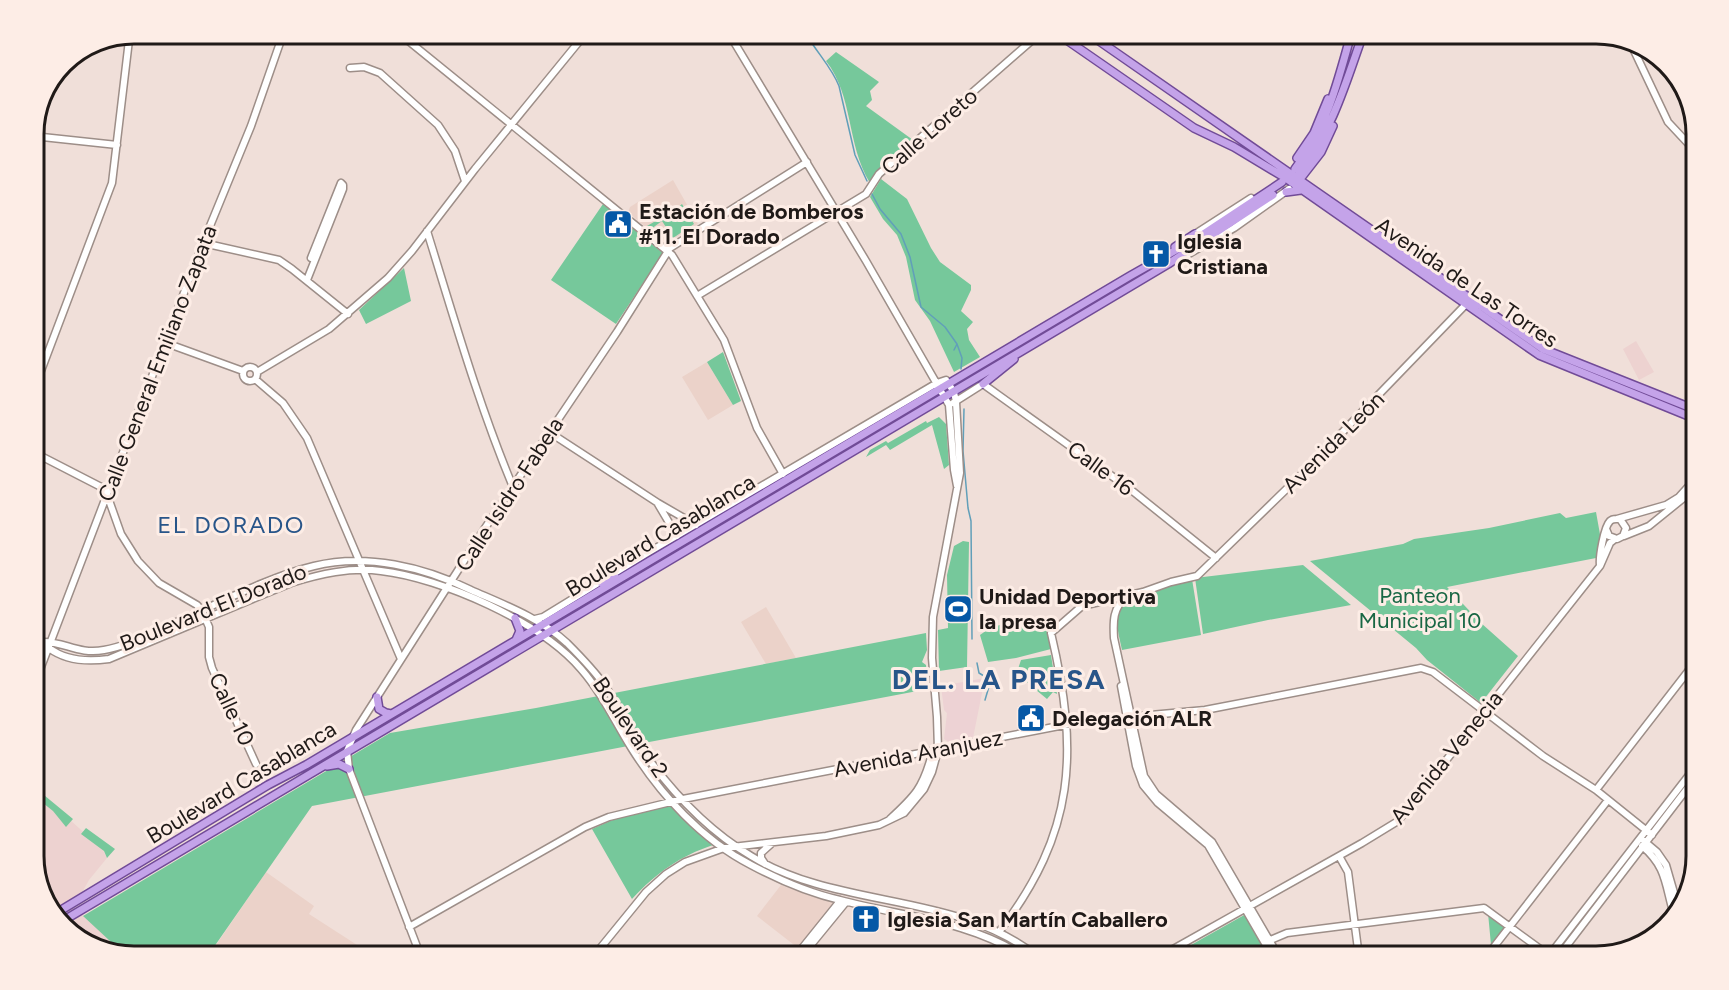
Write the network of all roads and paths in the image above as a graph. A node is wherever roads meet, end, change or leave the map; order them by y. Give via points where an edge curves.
1 (129, 44) edge
2 (280, 44) edge
3 (412, 44) edge
4 (577, 44) edge
5 (735, 44) edge
6 (1028, 44) edge
7 (1073, 44) edge
8 (1103, 44) edge
9 (1350, 44) edge
10 (1359, 44) edge
11 (1635, 53) edge
12 (351, 68) dead end
13 (1340, 88) junction
14 (510, 124) junction
15 (44, 137) edge
16 (1685, 140) edge
17 (117, 145) junction
18 (459, 162) junction
19 (807, 162) junction
20 (475, 169) junction
21 (1290, 179) junction
22 (465, 181) junction
23 (836, 211) junction
24 (427, 231) junction
25 (1195, 234) joint
26 (203, 243) junction
27 (668, 251) junction
28 (1161, 258) junction
29 (305, 279) junction
30 (697, 296) junction
31 (1472, 298) junction
32 (1465, 304) junction
33 (348, 314) junction
34 (166, 343) junction
35 (1023, 350) junction
36 (44, 363) edge
37 (243, 371) junction
38 (256, 375) junction
39 (950, 384) junction
40 (983, 384) junction
41 (939, 387) junction
42 (954, 392) junction
43 (945, 397) junction
44 (956, 402) junction
45 (949, 405) junction
46 (1685, 406) edge
47 (1685, 415) edge
48 (549, 432) junction
49 (44, 457) edge
50 (783, 474) junction
51 (957, 486) junction
52 (513, 487) junction
53 (1685, 489) edge
54 (107, 492) junction
55 (1686, 496) edge
56 (658, 503) junction
57 (1617, 519) junction
58 (696, 525) junction
59 (1606, 530) junction
60 (677, 536) junction
61 (1623, 536) junction
62 (1615, 539) junction
63 (1216, 558) junction
64 (360, 561) junction
65 (1600, 566) junction
66 (364, 570) junction
67 (627, 575) junction
68 (452, 580) junction
69 (601, 583) junction
70 (447, 588) junction
71 (1127, 596) junction
72 (202, 611) junction
73 (515, 618) junction
74 (535, 619) junction
75 (206, 620) junction
76 (544, 625) junction
77 (536, 629) junction
78 (552, 631) junction
79 (544, 635) junction
80 (513, 642) junction
81 (44, 643) edge
82 (49, 645) junction
83 (44, 658) edge
84 (401, 658) junction
85 (1686, 674) edge
86 (377, 697) junction
87 (1485, 712) junction
88 (394, 713) junction
89 (1129, 716) junction
90 (1067, 725) junction
91 (352, 737) junction
92 (936, 748) junction
93 (347, 751) junction
94 (256, 764) dead end
95 (319, 768) junction
96 (349, 769) junction
97 (1686, 779) edge
98 (1596, 790) junction
99 (1686, 790) edge
100 (683, 799) junction
101 (1608, 800) junction
102 (673, 802) junction
103 (1646, 830) junction
104 (1652, 835) junction
105 (1638, 840) junction
106 (771, 843) junction
107 (1644, 845) junction
108 (737, 847) junction
109 (724, 848) junction
110 (1339, 856) junction
111 (766, 864) junction
112 (1675, 898) edge
113 (843, 901) junction
114 (1671, 904) edge
115 (1247, 907) junction
116 (62, 910) edge
117 (68, 918) edge
118 (1356, 924) junction
119 (1510, 926) junction
120 (409, 927) junction
121 (999, 932) junction
122 (1267, 942) junction
123 (417, 946) edge
124 (602, 946) edge
125 (804, 946) edge
126 (809, 946) edge
127 (1006, 946) edge
128 (1021, 946) edge
129 (1178, 946) edge
130 (1269, 946) edge
131 (1270, 946) edge
132 (1358, 946) edge
133 (1495, 946) edge
134 (1538, 946) edge
135 (1557, 946) edge
136 (1567, 946) edge

1 - 17 street
2 - 26 street, Calle General Emiliano Zapata
3 - 14 street
4 - 14 street
5 - 19 street
6 - 23 street, Calle Loreto via 879,174 868,192
7 - 21 main road via 1194,128
8 - 21 main road
9 - 13 main road, Boulevard Casablanca
10 - 13 main road, Boulevard Casablanca
11 - 16 street via 1668,122
12 - 18 street via 371,69 392,83 442,130
13 - 21 main road, Boulevard Casablanca via 1312,146
13 - 21 main road via 1341,104 1329,137 1314,162
14 - 20 street
14 - 27 street
15 - 17 street
17 - 36 street via 108,196
18 - 20 street
18 - 22 street
19 - 23 street
19 - 27 street
20 - 22 street
21 - 25 street via 1270,187
21 - 28 main road, Boulevard Casablanca
21 - 31 main road, Avenida de Las Torres
21 - 32 main road, Avenida de Las Torres via 1296,189
21 - 35 main road, Boulevard Casablanca via 1168,264
22 - 24 street
23 - 30 street, Calle Loreto
23 - 41 street
24 - 33 street via 388,278
24 - 52 street via 463,353
25 - 28 main road
26 - 29 street via 272,258
26 - 34 street, Calle General Emiliano Zapata
27 - 30 street
27 - 48 street, Calle Isidro Fabela
28 - 39 main road, Boulevard Casablanca
29 - 29 street via 340,198 344,187 340,183
29 - 33 street
30 - 50 street via 724,340 757,428
31 - 32 street, Avenida León
31 - 46 main road, Avenida de Las Torres via 1550,353
32 - 47 main road, Avenida de Las Torres via 1546,359
32 - 63 street, Avenida León
33 - 38 street
34 - 37 street
34 - 54 street, Calle General Emiliano Zapata
35 - 40 main road
35 - 42 main road, Boulevard Casablanca
37 - 38 street via 249,367
37 - 38 street via 249,382
38 - 64 street via 301,427
39 - 41 main road, Boulevard Casablanca
39 - 42 street
40 - 44 street
40 - 63 street, Calle 16 via 1130,489
41 - 43 street
41 - 50 street
41 - 67 main road, Boulevard Casablanca
42 - 43 main road, Boulevard Casablanca
42 - 44 street
43 - 45 street
43 - 78 main road, Boulevard Casablanca
44 - 45 street
44 - 51 street via 960,473
45 - 51 street
48 - 52 street, Calle Isidro Fabela
48 - 56 street
49 - 54 street
50 - 58 street
51 - 92 street via 934,600
52 - 68 street, Calle Isidro Fabela
53 - 57 street via 1666,505
54 - 72 street via 119,528 138,561 159,583
54 - 82 street, Calle General Emiliano Zapata
55 - 61 street via 1649,526
56 - 58 street
56 - 60 street
57 - 59 street via 1610,521
57 - 61 street via 1626,526
58 - 60 street
59 - 62 street
59 - 65 street, Avenida Venecia
60 - 69 street
61 - 62 street
62 - 65 street, Avenida Venecia
63 - 71 street, Avenida León via 1195,576
64 - 66 street
64 - 68 street, Boulevard El Dorado via 395,565
64 - 72 street, Boulevard El Dorado via 313,566
65 - 87 street, Avenida Venecia
66 - 70 street, Boulevard El Dorado via 401,574
66 - 75 street, Boulevard El Dorado via 301,580
66 - 84 street
67 - 69 main road
67 - 76 main road, Boulevard Casablanca
68 - 70 street, Calle Isidro Fabela
68 - 74 street, Boulevard El Dorado
69 - 74 street
70 - 73 street, Boulevard El Dorado
70 - 84 street, Calle Isidro Fabela
71 - 89 street via 1119,603 1113,622
71 - 90 street, Avenida León via 1082,606 1051,633
72 - 75 street, Calle 10
72 - 82 street, Boulevard El Dorado via 106,650
73 - 77 street, Boulevard El Dorado
73 - 80 main road via 520,631
74 - 76 street, Boulevard El Dorado
75 - 82 street, Boulevard El Dorado via 109,659 78,660
75 - 94 street, Calle 10 via 210,663
76 - 77 main road, Boulevard Casablanca
76 - 78 street, Boulevard 2
77 - 79 street, Boulevard 2
77 - 80 main road, Boulevard Casablanca
78 - 79 main road, Boulevard Casablanca
78 - 100 street, Boulevard 2 via 596,674 650,760
79 - 93 main road, Boulevard Casablanca
79 - 102 street, Boulevard 2 via 590,679 632,749
80 - 88 main road, Boulevard Casablanca
81 - 82 street
82 - 83 street, Calle General Emiliano Zapata
84 - 86 street, Calle Isidro Fabela
85 - 98 street
86 - 88 main road via 379,709
86 - 91 street, Calle Isidro Fabela
87 - 89 street, Avenida Aranjuez via 1433,672 1420,668 1204,710
87 - 98 street, Avenida Aranjuez
87 - 110 street, Avenida Venecia via 1398,820
88 - 91 main road, Boulevard Casablanca
89 - 90 street, Avenida Aranjuez
89 - 115 street via 1137,771 1146,790 1208,845
90 - 92 street, Avenida Aranjuez
90 - 121 street via 1066,783 1054,835 1030,889
91 - 93 street, Calle Isidro Fabela
91 - 116 main road, Boulevard Casablanca
92 - 100 street, Avenida Aranjuez
92 - 106 street via 930,778 904,813 855,831
93 - 95 main road, Boulevard Casablanca
93 - 96 street
95 - 96 main road via 339,764
95 - 117 main road, Boulevard Casablanca
96 - 120 street
97 - 103 street
98 - 101 street, Avenida Aranjuez
99 - 104 street
100 - 102 street, Avenida Aranjuez
100 - 108 street, Boulevard 2
101 - 103 street, Avenida Aranjuez
101 - 119 street
102 - 109 street, Boulevard 2
102 - 120 street, Avenida Aranjuez via 593,823
103 - 104 street, Avenida Aranjuez
103 - 105 street
104 - 107 street
105 - 107 street
105 - 135 street
106 - 108 street
106 - 111 street via 761,853
107 - 112 street via 1657,852 1666,865
107 - 114 street via 1661,868
107 - 136 street
108 - 109 street
108 - 111 street, Boulevard 2
109 - 113 street, Boulevard 2 via 784,880
109 - 124 street via 691,859 659,879
110 - 115 street, Avenida Venecia
110 - 118 street via 1348,872
111 - 121 street, Boulevard 2 via 823,887 944,913
113 - 125 street
113 - 126 street
113 - 127 street, Boulevard 2 via 964,927
115 - 122 street
115 - 129 street, Avenida Venecia
118 - 119 street via 1484,908
118 - 122 street via 1287,933
118 - 132 street
119 - 133 street
119 - 134 street
120 - 123 street
121 - 128 street, Boulevard 2
122 - 130 street
122 - 131 street

